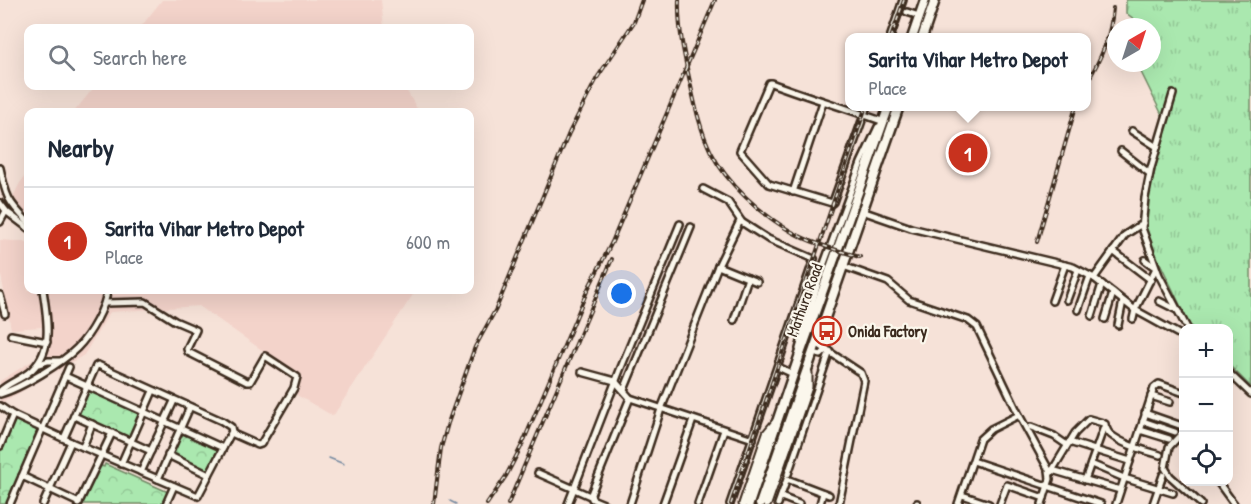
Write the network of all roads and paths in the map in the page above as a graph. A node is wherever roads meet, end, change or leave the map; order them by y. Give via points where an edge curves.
1 (903, 0) edge
2 (925, 0) edge
3 (935, 0) edge
4 (907, 12) dead end
5 (920, 16) junction
6 (892, 33) edge
7 (914, 33) edge
8 (924, 33) edge
9 (1173, 94) dead end
10 (823, 102) junction
11 (845, 109) edge
12 (851, 111) edge
13 (865, 111) edge
14 (887, 111) edge
15 (896, 111) edge
16 (864, 115) junction
17 (882, 122) junction
18 (1132, 131) dead end
19 (1157, 147) junction
20 (1121, 151) dead end
21 (0, 168) edge
22 (1149, 173) junction
23 (703, 189) dead end
24 (793, 192) junction
25 (0, 203) edge
26 (6, 210) junction
27 (862, 211) junction
28 (24, 218) edge
29 (741, 221) junction
30 (0, 222) edge
31 (680, 224) dead end
32 (1143, 224) junction
33 (24, 225) edge
34 (691, 227) dead end
35 (1113, 251) junction
36 (1145, 260) dead end
37 (1065, 265) junction
38 (718, 266) junction
39 (843, 266) junction
40 (1156, 268) junction
41 (1078, 270) junction
42 (1092, 277) junction
43 (748, 278) junction
44 (1151, 280) junction
45 (757, 282) dead end
46 (1102, 284) junction
47 (1113, 293) junction
48 (43, 294) edge
49 (106, 294) edge
50 (0, 295) edge
51 (1067, 300) dead end
52 (1052, 301) dead end
53 (1123, 301) junction
54 (1159, 301) dead end
55 (105, 303) junction
56 (1078, 310) dead end
57 (1136, 310) junction
58 (1179, 311) junction
59 (5, 314) dead end
60 (1092, 316) dead end
61 (1105, 319) dead end
62 (1133, 319) dead end
63 (734, 321) dead end
64 (1185, 324) edge
65 (1118, 325) dead end
66 (1179, 334) edge
67 (11, 335) dead end
68 (47, 342) junction
69 (816, 343) junction
70 (829, 350) junction
71 (813, 353) junction
72 (60, 361) junction
73 (38, 365) junction
74 (69, 367) dead end
75 (778, 368) junction
76 (807, 368) junction
77 (582, 372) dead end
78 (793, 374) junction
79 (65, 376) junction
80 (1233, 377) edge
81 (615, 381) junction
82 (87, 386) junction
83 (624, 390) junction
84 (153, 391) junction
85 (1179, 391) edge
86 (0, 392) edge
87 (1251, 394) edge
88 (1151, 396) junction
89 (630, 398) junction
90 (174, 400) junction
91 (1170, 402) dead end
92 (0, 406) edge
93 (190, 407) junction
94 (661, 409) junction
95 (143, 411) junction
96 (1145, 413) junction
97 (13, 415) junction
98 (1019, 415) junction
99 (74, 416) junction
100 (165, 420) junction
101 (693, 420) junction
102 (777, 421) junction
103 (1143, 421) junction
104 (92, 424) junction
105 (1105, 424) junction
106 (1179, 426) edge
107 (181, 427) junction
108 (1031, 427) dead end
109 (44, 428) junction
110 (724, 430) junction
111 (1140, 430) junction
112 (232, 432) junction
113 (1175, 432) dead end
114 (1180, 432) edge
115 (112, 433) junction
116 (64, 438) junction
117 (753, 439) junction
118 (1169, 439) dead end
119 (130, 441) junction
120 (71, 442) junction
121 (1068, 444) junction
122 (0, 446) edge
123 (83, 447) junction
124 (1134, 447) junction
125 (223, 448) junction
126 (1096, 450) junction
127 (151, 451) junction
128 (102, 455) junction
129 (168, 455) junction
130 (1160, 455) dead end
131 (973, 461) junction
132 (1130, 461) junction
133 (121, 464) junction
134 (1091, 464) junction
135 (141, 472) junction
136 (1051, 472) junction
137 (538, 473) dead end
138 (788, 474) dead end
139 (209, 475) junction
140 (1163, 475) dead end
141 (22, 476) junction
142 (1124, 478) junction
143 (158, 479) junction
144 (1085, 480) junction
145 (174, 486) junction
146 (1048, 486) junction
147 (1221, 486) edge
148 (574, 488) junction
149 (50, 489) junction
150 (1158, 489) junction
151 (1120, 490) junction
152 (1173, 493) dead end
153 (962, 495) junction
154 (198, 496) junction
155 (590, 496) junction
156 (781, 497) junction
157 (1043, 501) edge
158 (78, 503) edge
159 (10, 504) edge
160 (43, 504) edge
161 (166, 504) edge
162 (195, 504) edge
163 (568, 504) edge
164 (604, 504) edge
165 (630, 504) edge
166 (663, 504) edge
167 (698, 504) edge
168 (730, 504) edge
169 (743, 504) edge
170 (749, 504) edge
171 (760, 504) edge
172 (768, 504) edge
173 (778, 504) edge
174 (799, 504) edge
175 (820, 504) edge
176 (839, 504) edge
177 (958, 504) edge
178 (990, 504) edge
179 (1000, 504) edge
180 (1101, 504) edge
181 (1116, 504) edge
182 (1153, 504) edge
183 (1201, 504) edge
184 (1233, 504) edge

1 - 6 street
2 - 5 highway
3 - 8 highway
4 - 5 street
5 - 7 highway
9 - 19 street
10 - 11 street
10 - 24 street
10 - 24 street via 769,83 740,149 766,182
12 - 16 street
13 - 16 street
14 - 17 highway, Mathura Road
15 - 27 highway, Mathura Road
16 - 17 street
16 - 24 street via 833,202
17 - 78 highway, Mathura Road
18 - 19 street
19 - 22 street
20 - 22 street
21 - 28 street via 8,198
22 - 32 street
23 - 29 street via 728,202
25 - 26 street
26 - 30 street
26 - 33 street
27 - 37 street via 910,228
27 - 39 highway, Mathura Road
29 - 38 street
29 - 75 street via 768,239 814,259
31 - 81 street
32 - 35 street via 1130,230
32 - 40 street
34 - 83 street
35 - 42 street
35 - 44 street
36 - 40 street
37 - 41 street
37 - 52 street
38 - 43 street
38 - 94 street
39 - 69 highway, Mathura Road
39 - 98 street via 888,282 912,301 974,324
40 - 44 street
40 - 58 street
41 - 42 street
41 - 51 street
42 - 46 street
42 - 56 street
43 - 45 street
43 - 63 street
44 - 57 street
46 - 47 street
46 - 60 street
47 - 53 street
47 - 61 street
48 - 68 street
49 - 55 street
50 - 59 street
53 - 57 street
53 - 65 street
54 - 58 street
55 - 72 street via 80,345
55 - 112 street via 150,303 168,318 196,330 188,352 247,382 265,356 297,377 260,445
57 - 62 street
57 - 66 street
58 - 64 street
67 - 68 street
68 - 73 street
69 - 70 street
69 - 71 highway, Mathura Road
70 - 71 street via 821,356
70 - 138 street
70 - 176 street via 861,373 864,381
71 - 76 highway, Mathura Road
72 - 73 street
72 - 86 street via 19,386
73 - 86 street
74 - 79 street
75 - 78 street
75 - 117 street
76 - 171 highway, Mathura Road
76 - 172 main road, Mathura Road via 808,387
77 - 81 street
78 - 102 highway, Mathura Road
79 - 82 street
79 - 109 street
80 - 87 street
81 - 83 street
81 - 148 street
82 - 84 street via 98,365
82 - 95 street
82 - 99 street
83 - 89 street
84 - 90 street
84 - 95 street
85 - 88 street via 1157,384
88 - 91 street
88 - 96 street
89 - 94 street
89 - 155 street
90 - 93 street
90 - 100 street
92 - 97 street
93 - 107 street
93 - 112 street via 229,425
94 - 101 street
94 - 165 street
95 - 100 street
95 - 119 street
96 - 103 street
96 - 106 street
97 - 109 street
97 - 122 street
98 - 131 street via 988,431 976,447
98 - 136 street
99 - 104 street
99 - 116 street
100 - 107 street
100 - 127 street
101 - 110 street
101 - 166 street
102 - 169 main road via 767,433
102 - 170 highway, Mathura Road
103 - 111 street
103 - 113 street
104 - 115 street
104 - 123 street
105 - 121 street via 1089,419
105 - 124 street via 1110,434
105 - 126 street
107 - 125 street
107 - 129 street
108 - 121 street
109 - 116 street
109 - 141 street
110 - 117 street
110 - 167 street
111 - 118 street
111 - 124 street
112 - 125 street
114 - 183 street via 1169,447 1166,468
115 - 119 street
115 - 128 street
116 - 120 street
117 - 168 street
119 - 127 street
119 - 133 street
120 - 123 street
120 - 149 street
121 - 126 street
121 - 136 street
123 - 128 street
124 - 130 street
124 - 132 street
125 - 139 street
126 - 132 street
126 - 134 street
127 - 135 street
128 - 133 street
128 - 158 street
129 - 139 street
129 - 143 street
131 - 146 street
131 - 153 street
132 - 142 street
133 - 135 street
134 - 142 street
134 - 144 street
135 - 143 street
136 - 144 street
136 - 146 street
137 - 148 street
139 - 154 street
140 - 150 street
141 - 149 street
141 - 159 street
142 - 150 street
142 - 151 street
143 - 145 street
144 - 151 street
145 - 154 street
145 - 161 street
146 - 157 street
146 - 180 street
147 - 184 street
148 - 155 street
148 - 163 street
149 - 158 street
149 - 160 street
150 - 152 street
150 - 182 street
151 - 181 street
153 - 177 street
153 - 178 street
154 - 162 street
155 - 164 street
156 - 173 street
156 - 174 street
156 - 175 street via 787,479 826,494
157 - 179 street via 1007,485

